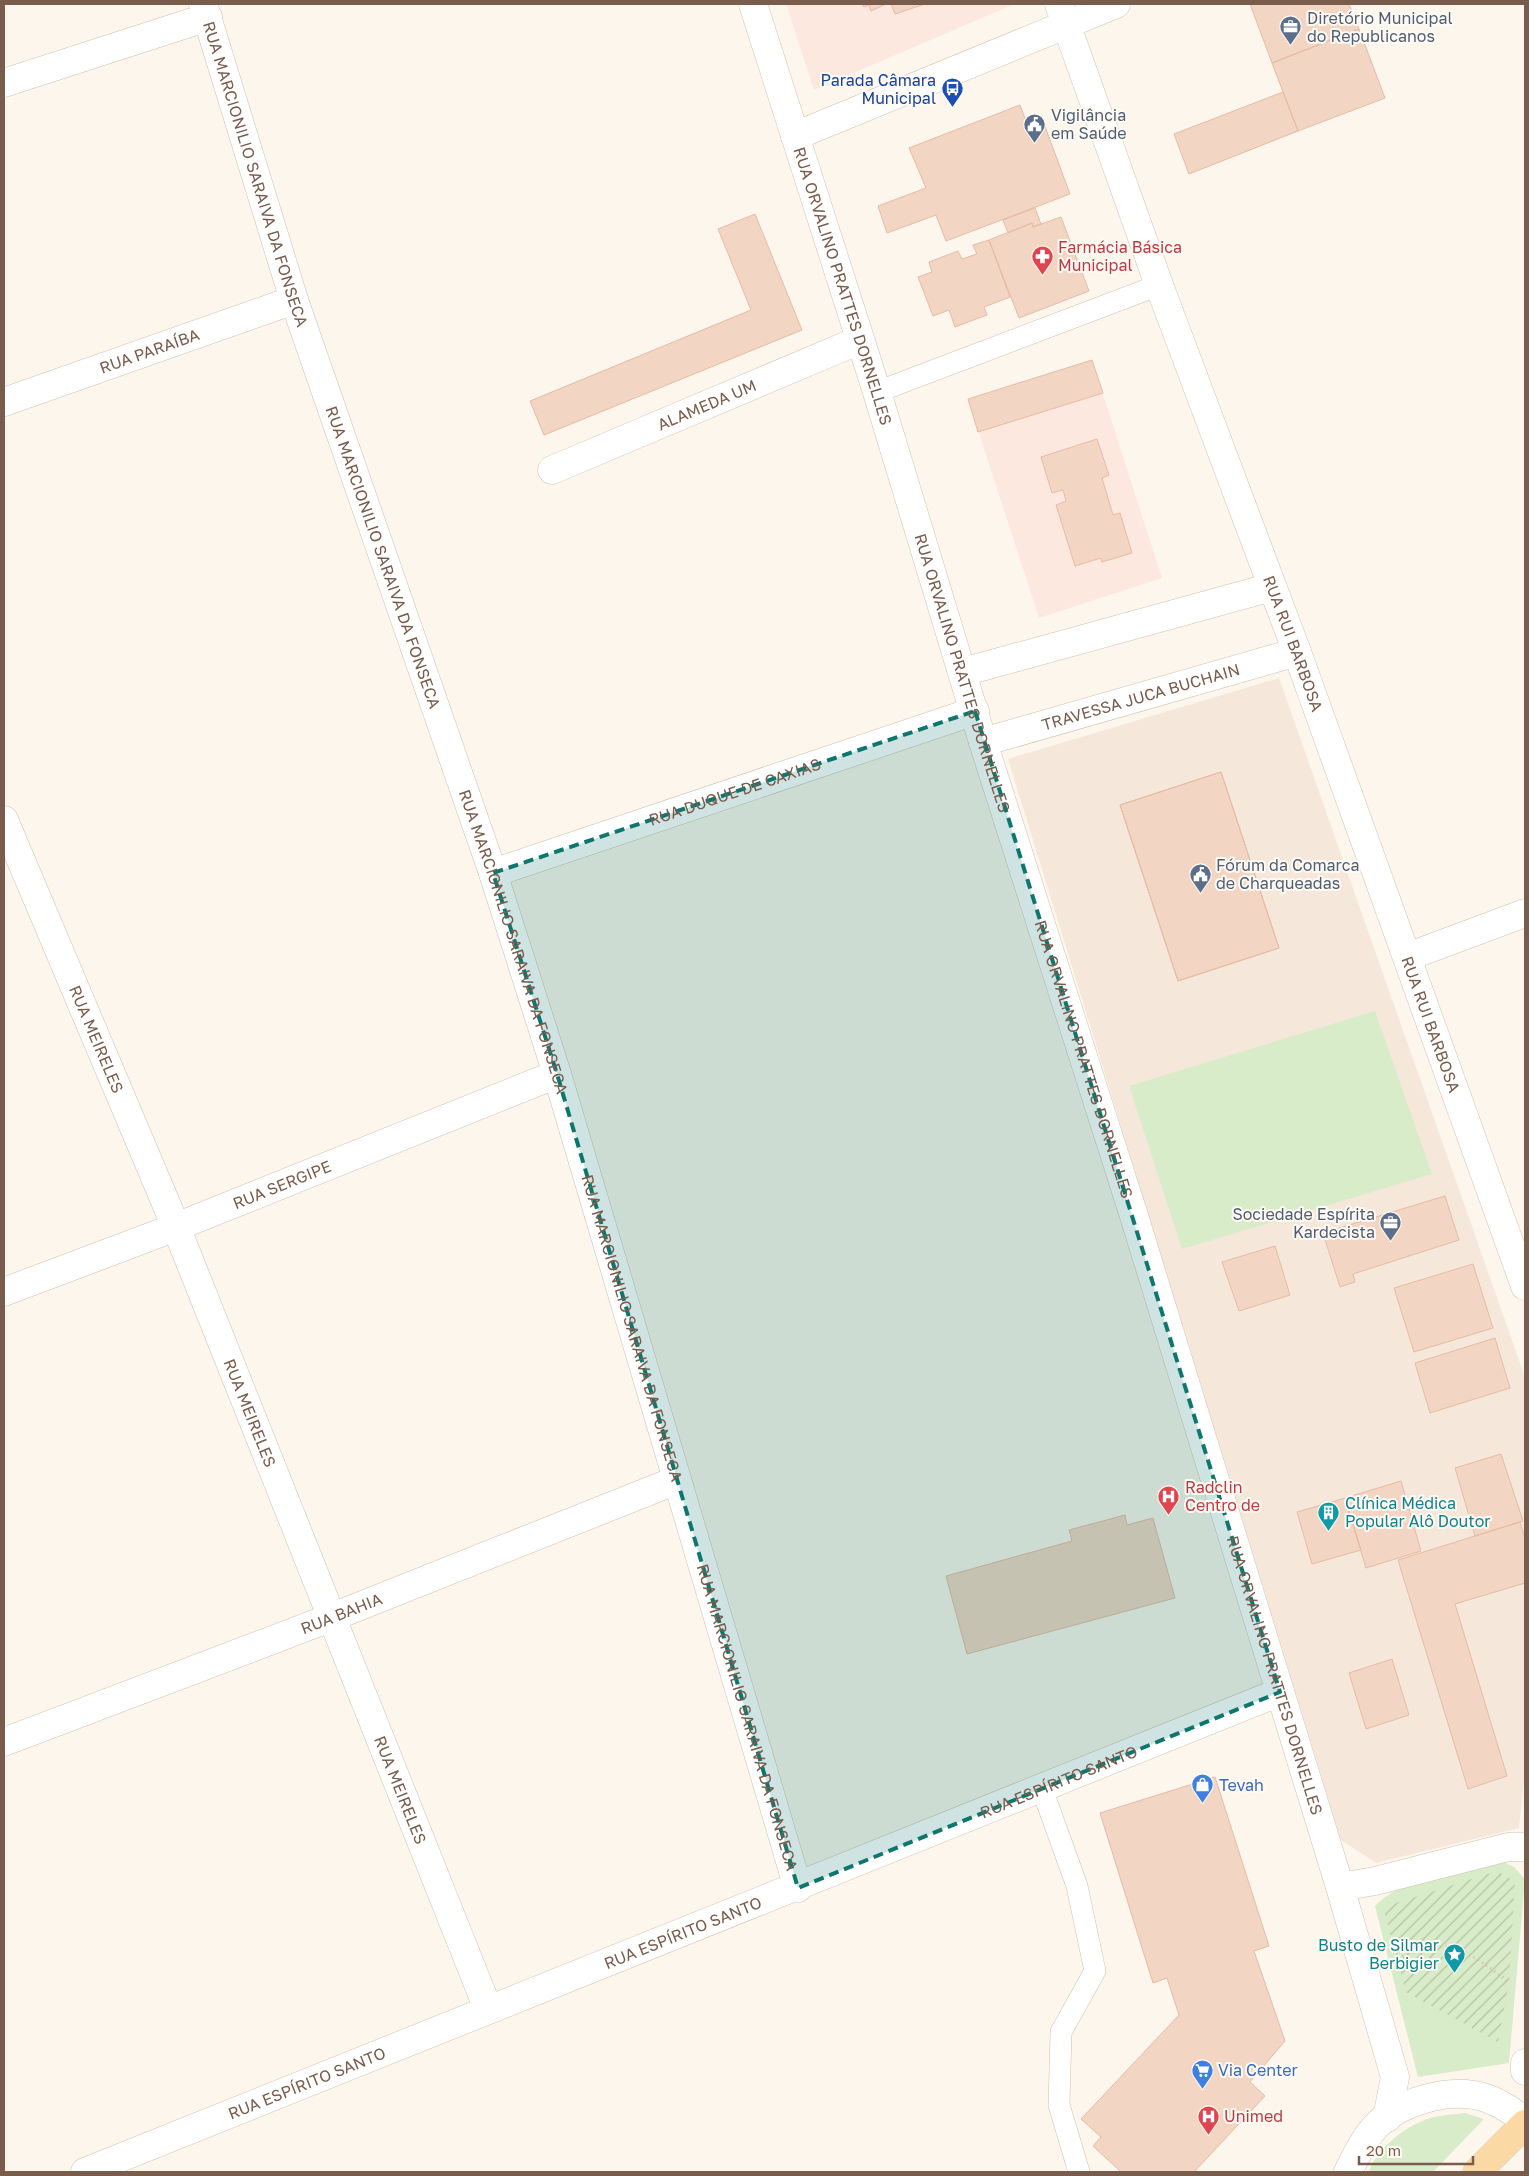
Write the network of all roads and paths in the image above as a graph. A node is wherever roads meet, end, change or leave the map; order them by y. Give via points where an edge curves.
1 (753, 4) edge
2 (1116, 4) edge
3 (205, 10) edge
4 (1062, 14) edge
5 (4, 83) edge
6 (795, 136) junction
7 (1159, 285) junction
8 (294, 300) junction
9 (860, 340) junction
10 (878, 392) junction
11 (4, 402) edge
12 (552, 470) dead end
13 (1272, 587) junction
14 (1297, 652) junction
15 (963, 672) junction
16 (975, 711) junction
17 (983, 742) junction
18 (5, 828) edge
19 (493, 873) junction
20 (1525, 912) edge
21 (1407, 957) junction
22 (557, 1074) junction
23 (176, 1227) junction
24 (1525, 1286) edge
25 (4, 1292) edge
26 (677, 1480) junction
27 (330, 1618) junction
28 (1280, 1692) junction
29 (4, 1742) edge
30 (1042, 1789) junction
31 (1525, 1847) edge
32 (1340, 1887) junction
33 (798, 1888) junction
34 (1398, 1959) dead end
35 (1509, 1982) dead end
36 (488, 2009) junction
37 (1525, 2063) edge
38 (1525, 2071) edge
39 (1387, 2118) junction
40 (1525, 2122) edge
41 (85, 2172) edge
42 (1079, 2172) edge
43 (1348, 2172) edge
44 (1477, 2172) edge

1 - 6 street, RUA ORVALINO PRATTES DORNELLES
2 - 4 street
3 - 5 street
3 - 8 street, RUA MARCIONILIO SARAIVA DA FONSECA
4 - 6 street
4 - 7 street, RUA RUI BARBOSA
6 - 9 street, RUA ORVALINO PRATTES DORNELLES
7 - 10 lane
7 - 13 street, RUA RUI BARBOSA
8 - 11 street, RUA PARAÍBA
8 - 19 street, RUA MARCIONILIO SARAIVA DA FONSECA
9 - 10 street, RUA ORVALINO PRATTES DORNELLES
9 - 12 street, ALAMEDA UM
10 - 15 street, RUA ORVALINO PRATTES DORNELLES
13 - 14 street, RUA RUI BARBOSA
13 - 15 street
14 - 17 street, TRAVESSA JUCA BUCHAIN
14 - 21 street, RUA RUI BARBOSA
15 - 16 street, RUA ORVALINO PRATTES DORNELLES
16 - 17 street, RUA ORVALINO PRATTES DORNELLES
16 - 19 street, RUA DUQUE DE CAXIAS
17 - 28 street, RUA ORVALINO PRATTES DORNELLES via 1134,1216
18 - 23 street, RUA MEIRELES
19 - 22 street, RUA MARCIONILIO SARAIVA DA FONSECA
20 - 21 street
21 - 24 street, RUA RUI BARBOSA
22 - 23 street, RUA SERGIPE
22 - 26 street, RUA MARCIONILIO SARAIVA DA FONSECA
23 - 25 street, RUA SERGIPE
23 - 27 street, RUA MEIRELES
26 - 27 street, RUA BAHIA
26 - 33 street, RUA MARCIONILIO SARAIVA DA FONSECA
27 - 29 street, RUA BAHIA
27 - 36 street, RUA MEIRELES
28 - 30 street, RUA ESPÍRITO SANTO
28 - 32 street, RUA ORVALINO PRATTES DORNELLES
30 - 33 street, RUA ESPÍRITO SANTO
30 - 42 lane via 1077,1886 1095,1971 1061,2032 1059,2105
31 - 32 street via 1508,1847
32 - 39 street, RUA ORVALINO PRATTES DORNELLES via 1395,2077
33 - 36 street, RUA ESPÍRITO SANTO
34 - 35 path via 1413,1950 1433,1946 1454,1947
36 - 41 street, RUA ESPÍRITO SANTO
37 - 38 street
39 - 40 street via 1414,2102 1449,2094 1485,2097 1505,2106
39 - 43 street via 1372,2131
40 - 44 main road

